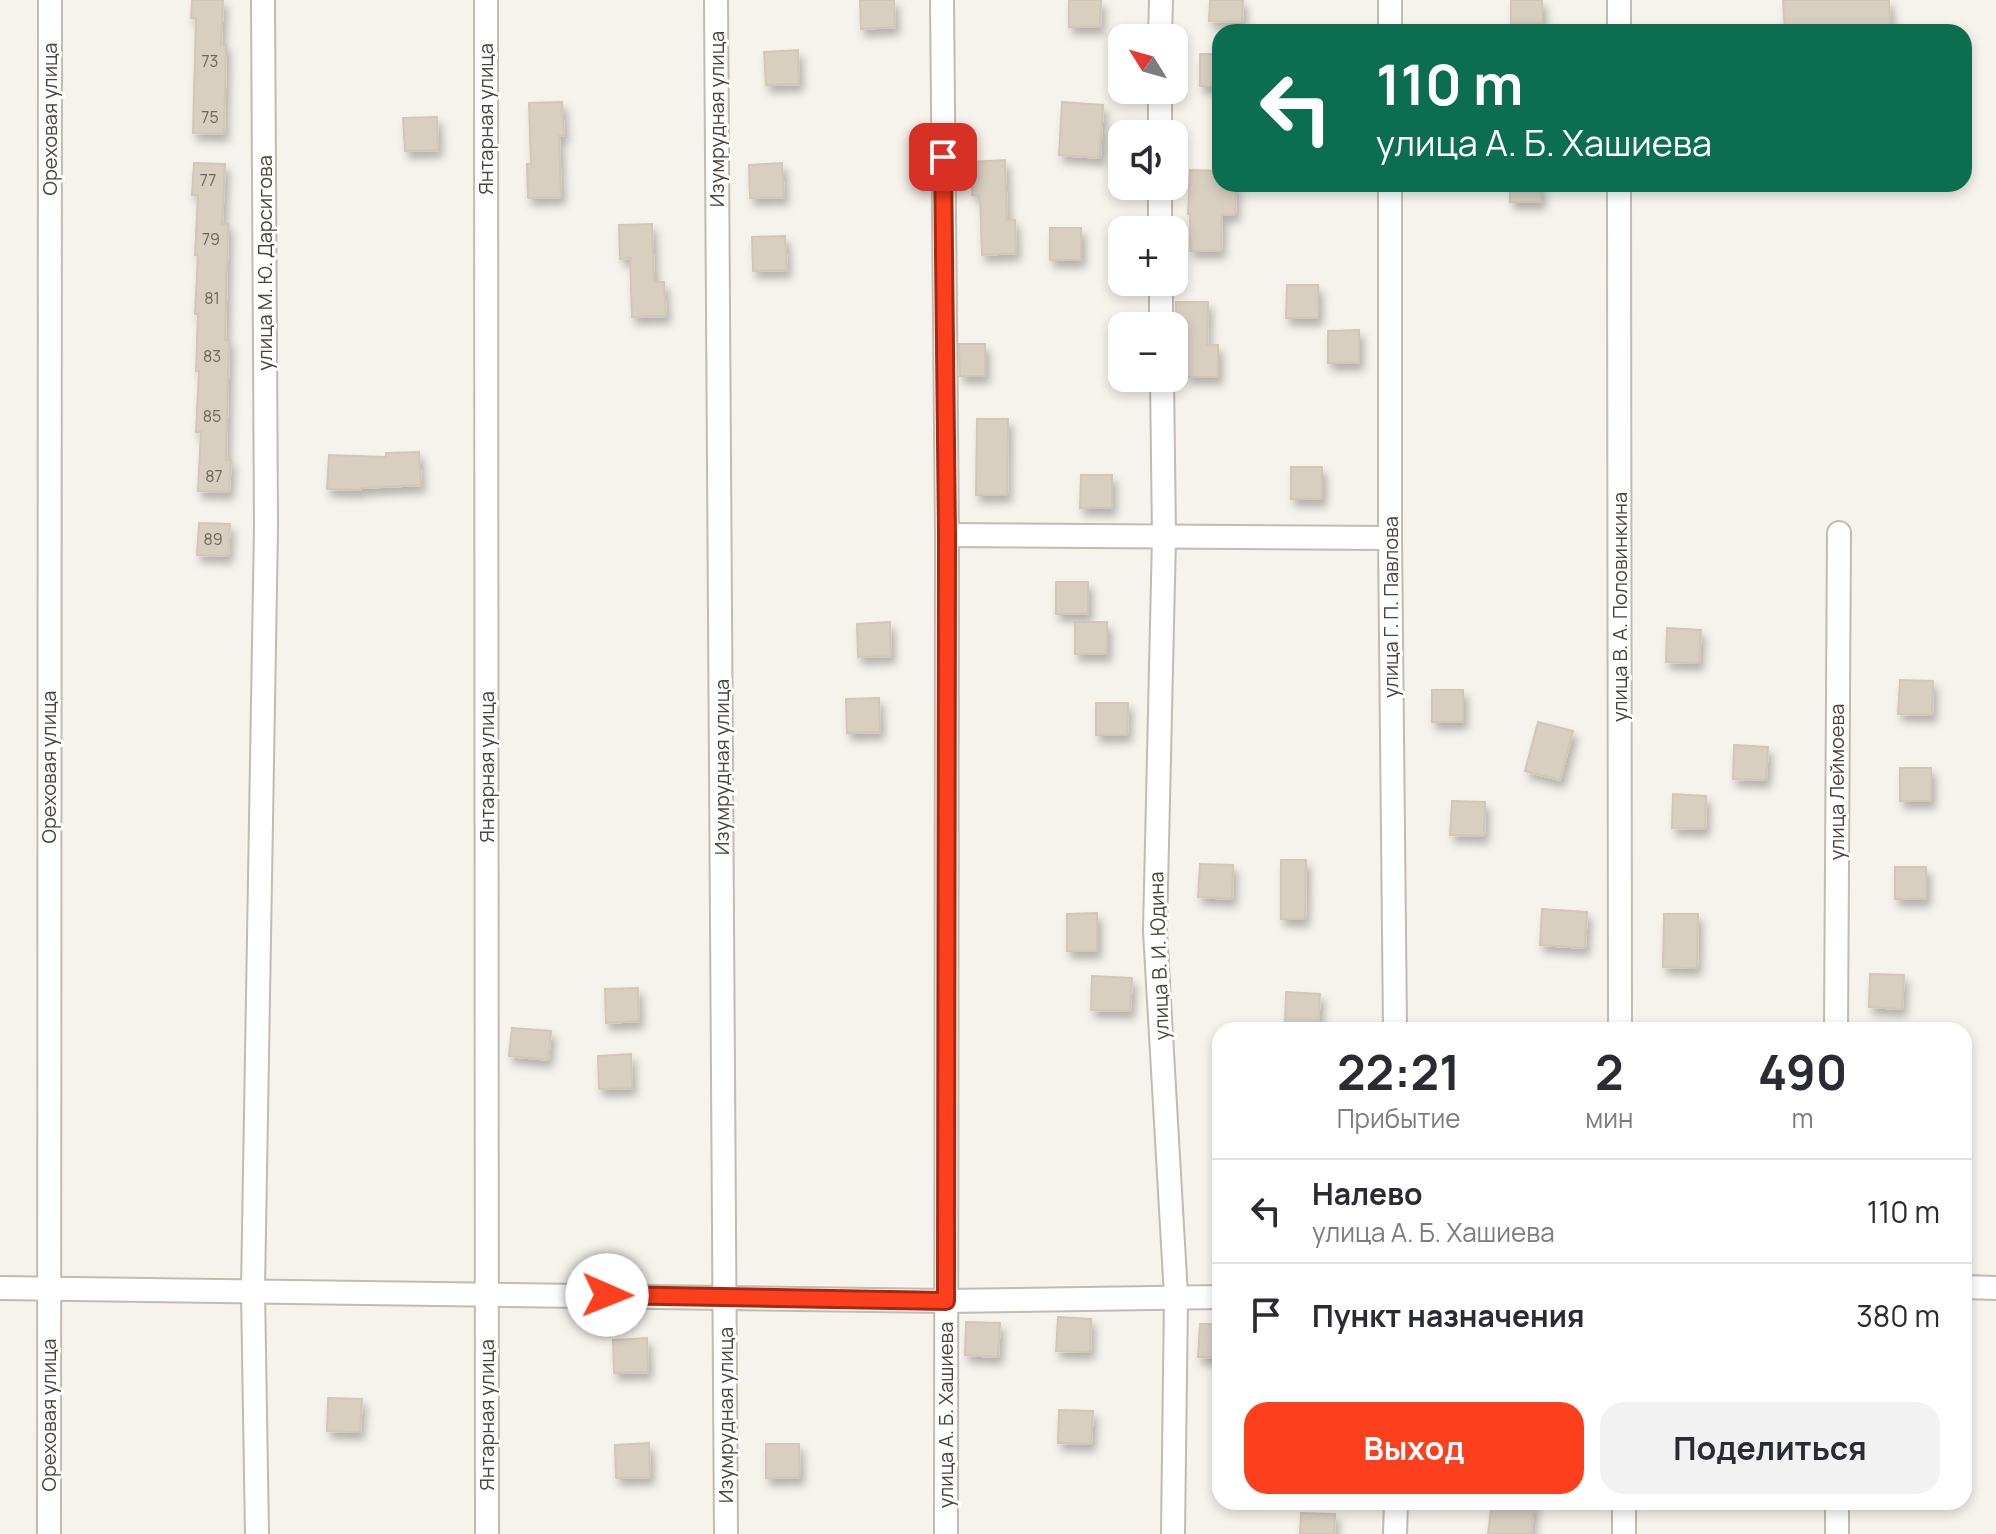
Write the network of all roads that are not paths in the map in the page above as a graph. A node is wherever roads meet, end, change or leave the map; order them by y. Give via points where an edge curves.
1 (50, 0) edge
2 (263, 0) edge
3 (486, 0) edge
4 (716, 0) edge
5 (942, 0) edge
6 (1161, 0) edge
7 (1390, 0) edge
8 (1619, 0) edge
9 (1160, 24) edge
10 (1390, 24) edge
11 (1619, 24) edge
12 (1390, 192) edge
13 (1619, 192) edge
14 (1162, 392) edge
15 (1839, 533) dead end
16 (947, 535) junction
17 (1164, 537) junction
18 (1390, 538) junction
19 (1395, 1022) edge
20 (1620, 1022) edge
21 (1836, 1022) edge
22 (1972, 1287) edge
23 (0, 1288) edge
24 (49, 1288) junction
25 (1996, 1288) edge
26 (253, 1290) junction
27 (488, 1293) junction
28 (726, 1296) junction
29 (1176, 1296) junction
30 (1212, 1297) edge
31 (946, 1301) junction
32 (1396, 1510) edge
33 (1624, 1510) edge
34 (1837, 1510) edge
35 (49, 1534) edge
36 (257, 1534) edge
37 (487, 1534) edge
38 (726, 1534) edge
39 (946, 1534) edge
40 (1173, 1534) edge
41 (1395, 1534) edge
42 (1624, 1534) edge
43 (1837, 1534) edge

1 - 24 street, Ореховая улица
2 - 26 street, улица М. Ю. Дарсигова via 266,527
3 - 27 street, Янтарная улица
4 - 28 street, Изумрудная улица
5 - 16 street, улица А. Б. Хашиева
6 - 9 street
7 - 10 street
8 - 11 street
12 - 18 street, улица Г. П. Павлова
13 - 20 street, улица В. А. Половинкина
14 - 17 street, улица В. И. Юдина
15 - 21 street, улица Леймоева
16 - 17 street
16 - 31 street, улица А. Б. Хашиева
17 - 18 street
17 - 29 street, улица В. И. Юдина via 1155,931
18 - 19 street, улица Г. П. Павлова
22 - 25 street
23 - 24 street
24 - 26 street
24 - 35 street, Ореховая улица
26 - 27 street
26 - 36 street, улица М. Ю. Дарсигова
27 - 28 street
27 - 37 street, Янтарная улица
28 - 31 street
28 - 38 street, Изумрудная улица
29 - 30 street
29 - 31 street
29 - 40 street, улица В. И. Юдина
31 - 39 street, улица А. Б. Хашиева
32 - 41 street
33 - 42 street
34 - 43 street

